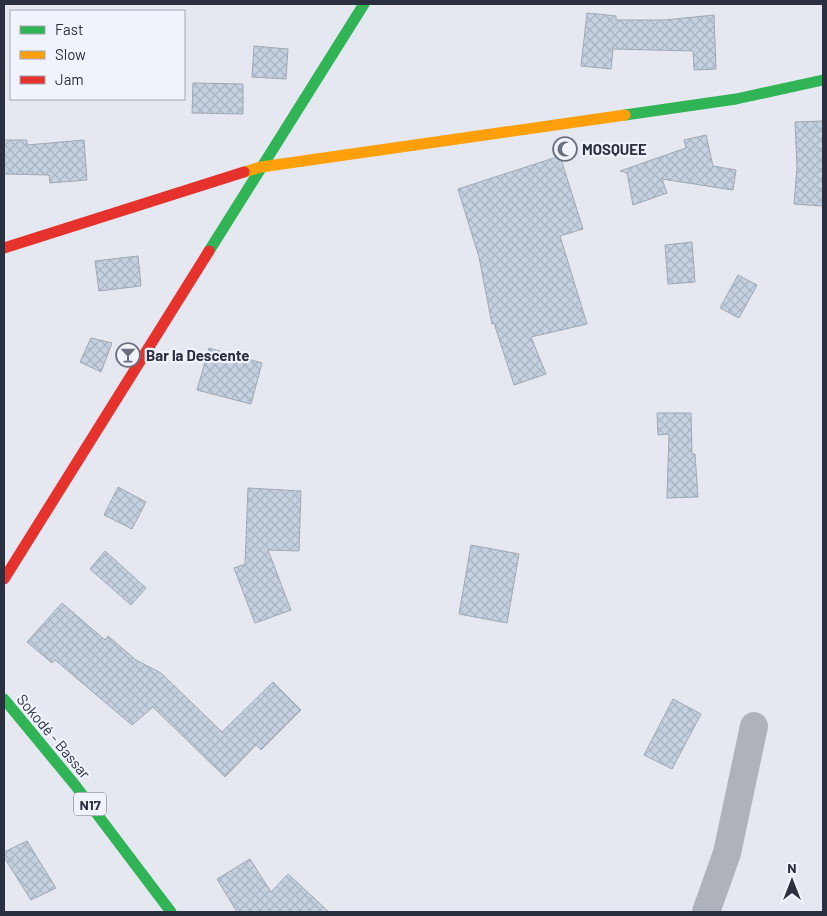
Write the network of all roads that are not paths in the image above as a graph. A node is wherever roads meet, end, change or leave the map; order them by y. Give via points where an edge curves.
1 (364, 4) edge
2 (823, 80) edge
3 (260, 167) junction
4 (4, 248) edge
5 (4, 579) edge
6 (4, 699) edge
7 (754, 726) dead end
8 (172, 912) edge
9 (706, 912) edge

1 - 3 street
2 - 3 street via 736,99
3 - 4 street
3 - 5 street
6 - 8 street, Sokodé - Bassar / N17 via 75,784
7 - 9 street via 727,853

